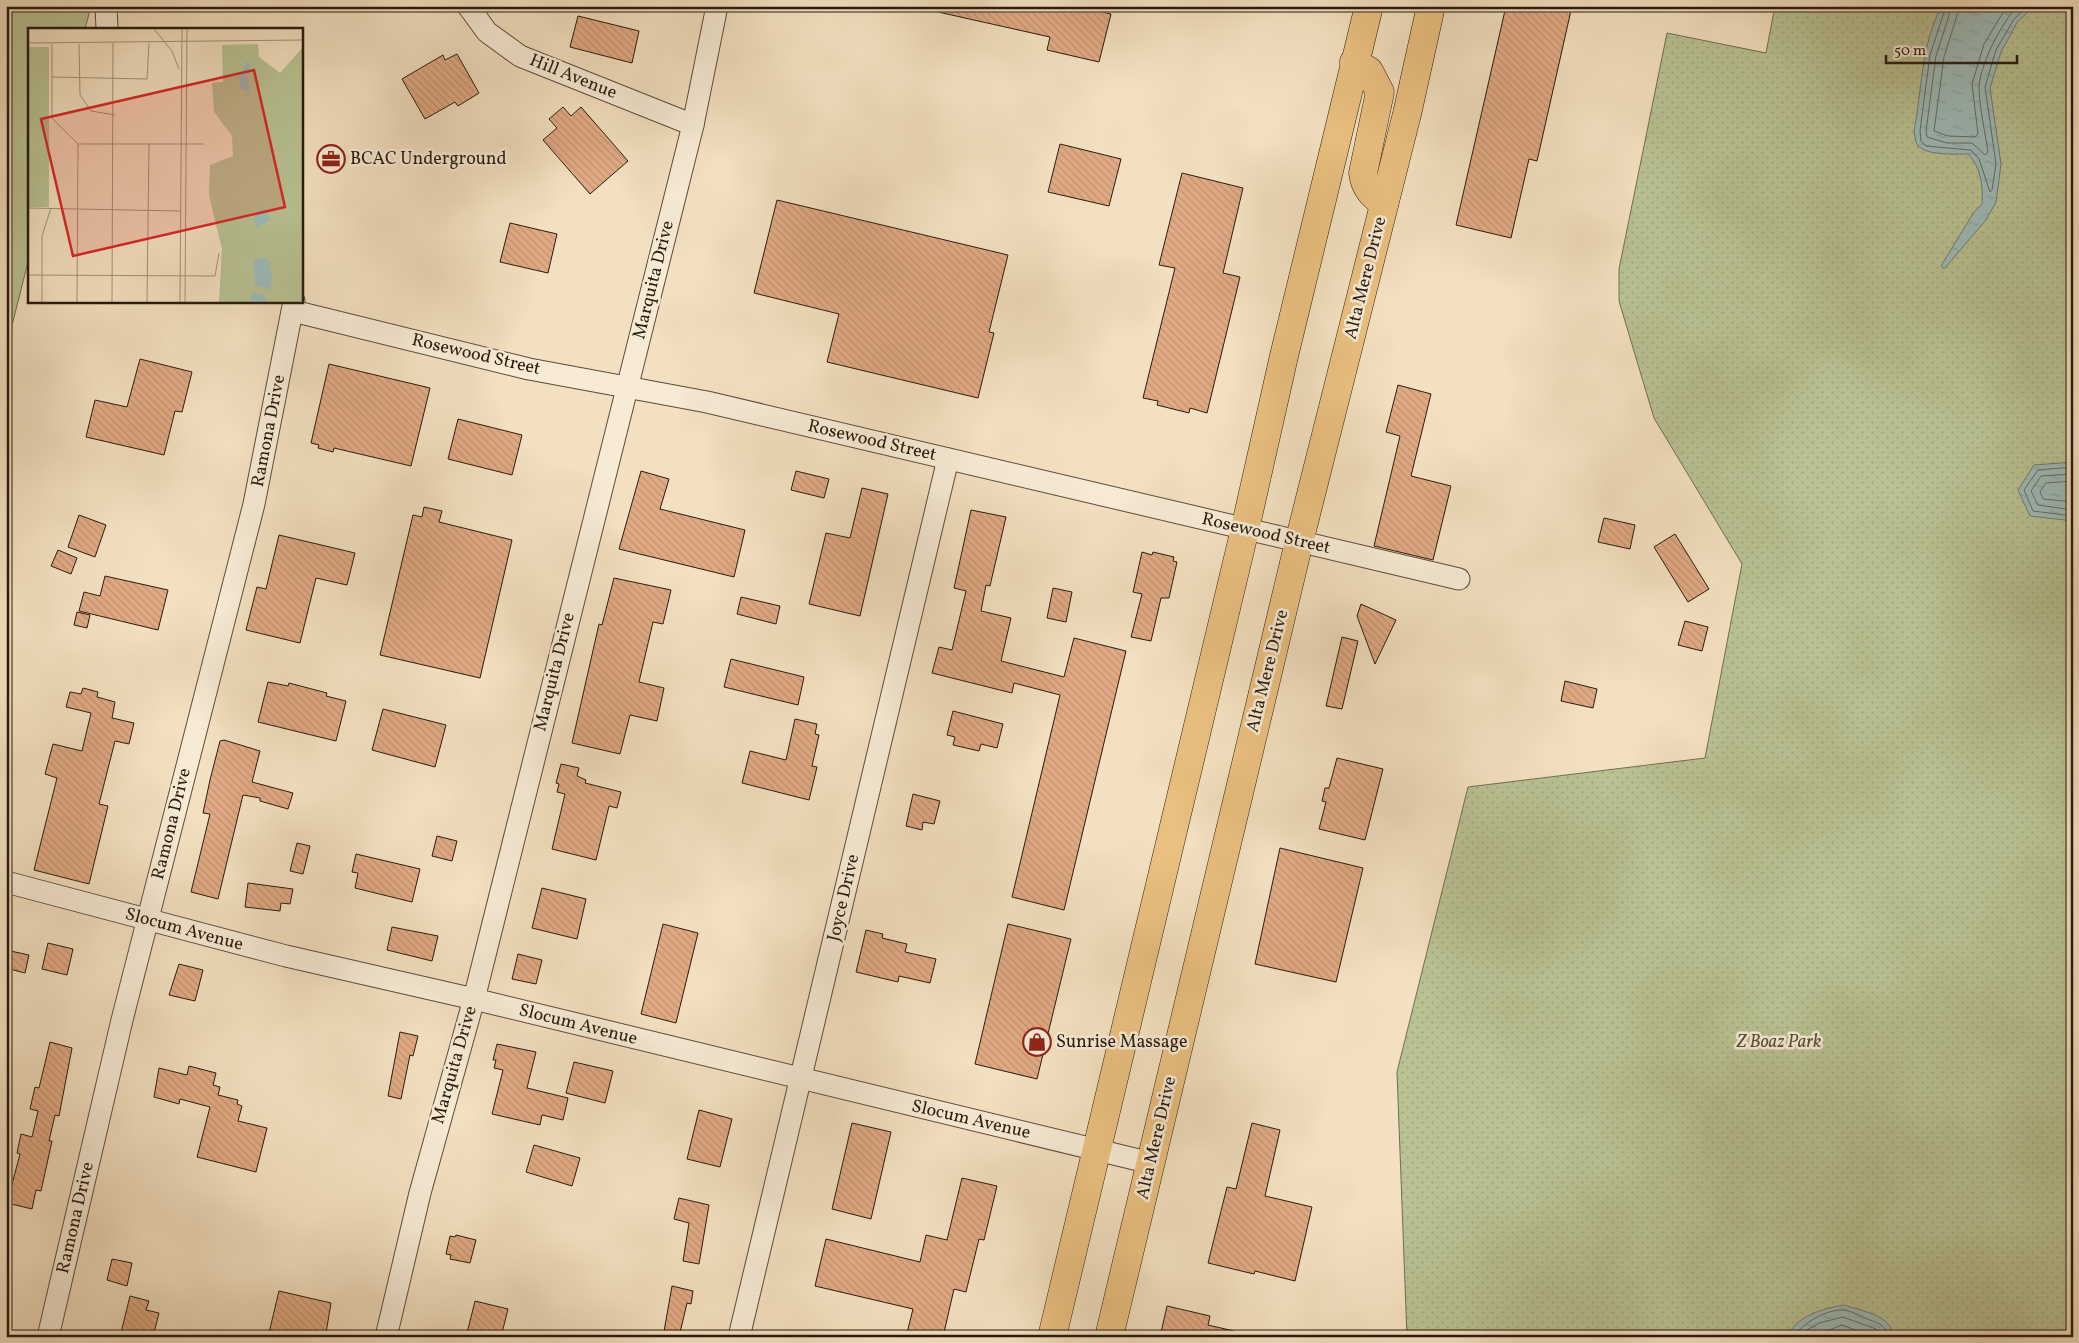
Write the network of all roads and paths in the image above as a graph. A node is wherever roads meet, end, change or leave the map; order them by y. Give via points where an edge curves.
1 (106, 6) edge
2 (468, 6) edge
3 (717, 6) edge
4 (1369, 6) edge
5 (1431, 6) edge
6 (107, 28) edge
7 (1354, 62) junction
8 (692, 125) junction
9 (1384, 204) junction
10 (294, 306) edge
11 (627, 387) junction
12 (948, 459) junction
13 (1245, 529) junction
14 (1299, 542) junction
15 (1458, 580) dead end
16 (6, 882) edge
17 (148, 921) junction
18 (474, 999) junction
19 (801, 1080) junction
20 (1097, 1150) junction
21 (1151, 1163) junction
22 (48, 1337) edge
23 (386, 1337) edge
24 (739, 1337) edge
25 (1052, 1337) edge
26 (1109, 1337) edge

1 - 6 street
2 - 8 street, Hill Avenue via 487,32 520,56
3 - 8 street, Marquita Drive
4 - 7 main road
5 - 9 main road, Alta Mere Drive
7 - 9 main road via 1369,71 1380,92 1363,173 1365,185
7 - 13 main road
8 - 11 street, Marquita Drive
9 - 14 main road, Alta Mere Drive
10 - 11 street, Rosewood Street via 529,369
10 - 17 street, Ramona Drive via 254,504
11 - 12 street, Rosewood Street via 716,404
11 - 18 street, Marquita Drive
12 - 13 street, Rosewood Street
12 - 19 street, Joyce Drive
13 - 14 street, Rosewood Street
13 - 20 main road
14 - 15 street, Rosewood Street
14 - 21 main road, Alta Mere Drive
16 - 17 street, Slocum Avenue
17 - 18 street, Slocum Avenue
17 - 22 street, Ramona Drive
18 - 19 street, Slocum Avenue
18 - 23 street, Marquita Drive via 420,1193
19 - 20 street, Slocum Avenue
19 - 24 street, Joyce Drive
20 - 21 street, Slocum Avenue
20 - 25 main road
21 - 26 main road, Alta Mere Drive

